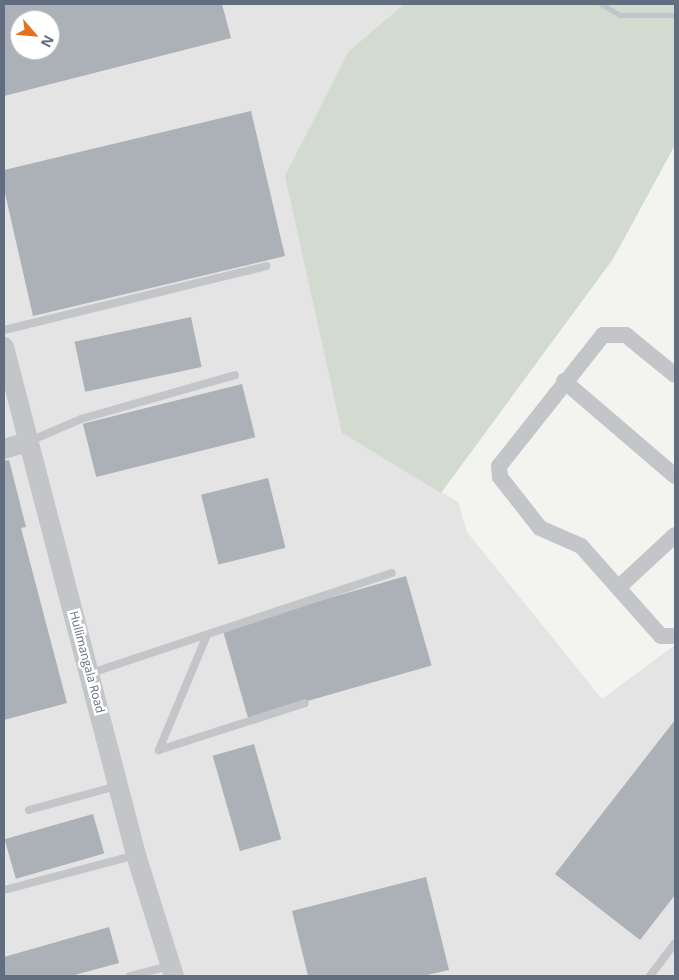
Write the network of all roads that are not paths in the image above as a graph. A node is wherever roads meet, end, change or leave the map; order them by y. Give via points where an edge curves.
1 (266, 266) dead end
2 (4, 330) edge
3 (4, 347) edge
4 (675, 375) edge
5 (236, 376) dead end
6 (564, 381) junction
7 (27, 442) junction
8 (4, 449) edge
9 (675, 476) edge
10 (675, 535) edge
11 (392, 573) dead end
12 (618, 587) junction
13 (207, 635) junction
14 (675, 636) edge
15 (91, 673) junction
16 (304, 703) dead end
17 (119, 785) junction
18 (29, 810) dead end
19 (136, 855) junction
20 (4, 890) edge
21 (675, 942) edge
22 (173, 971) edge
23 (130, 976) edge
24 (650, 976) edge

1 - 2 lane
3 - 7 street, Hullimangala Road
4 - 6 street via 626,335 610,332 597,340
5 - 7 lane via 81,419
6 - 9 street
6 - 12 street via 504,455 500,477 540,528 576,543
7 - 8 street
7 - 15 street, Hullimangala Road
10 - 12 street
11 - 13 lane
12 - 14 street via 661,636
13 - 15 lane
13 - 16 lane via 159,750
15 - 17 street, Hullimangala Road
17 - 18 lane
17 - 19 street, Hullimangala Road
19 - 20 lane
19 - 22 street, Hullimangala Road
21 - 24 lane
22 - 23 lane

